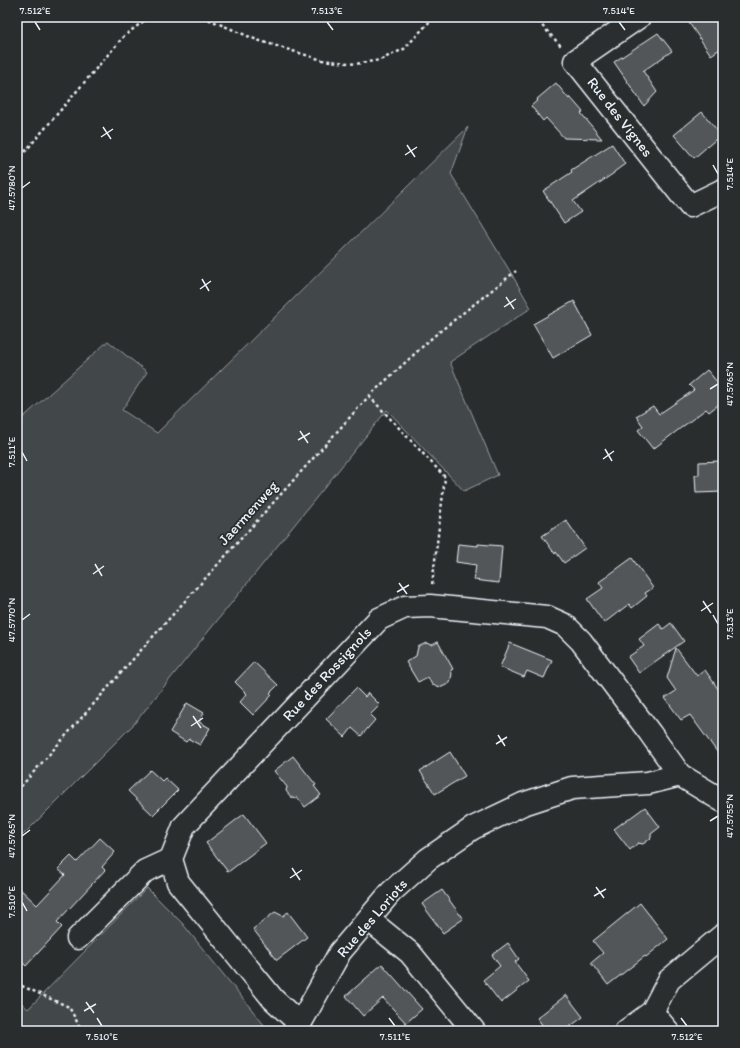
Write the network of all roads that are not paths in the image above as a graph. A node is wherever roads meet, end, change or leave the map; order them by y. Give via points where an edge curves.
1 (639, 17) edge
2 (723, 190) edge
3 (680, 775) junction
4 (723, 801) edge
5 (171, 859) junction
6 (368, 919) junction
7 (723, 935) edge
8 (78, 938) dead end
9 (652, 1012) junction
10 (297, 1027) edge
11 (474, 1031) edge
12 (626, 1031) edge
13 (668, 1031) edge

1 - 2 street, Rue des Vignes via 575,61 690,206
3 - 4 street
3 - 5 street, Rue des Rossignols via 581,641 565,625 548,617 430,606 405,607 379,619 184,826
3 - 6 street, Rue des Loriots via 648,783 572,788 523,804 473,828 428,859 391,892
5 - 8 street via 145,871
5 - 10 street via 178,882
6 - 10 street, Rue des Loriots via 340,952
6 - 11 street via 410,953
7 - 9 street via 669,980
9 - 12 street
9 - 13 street

